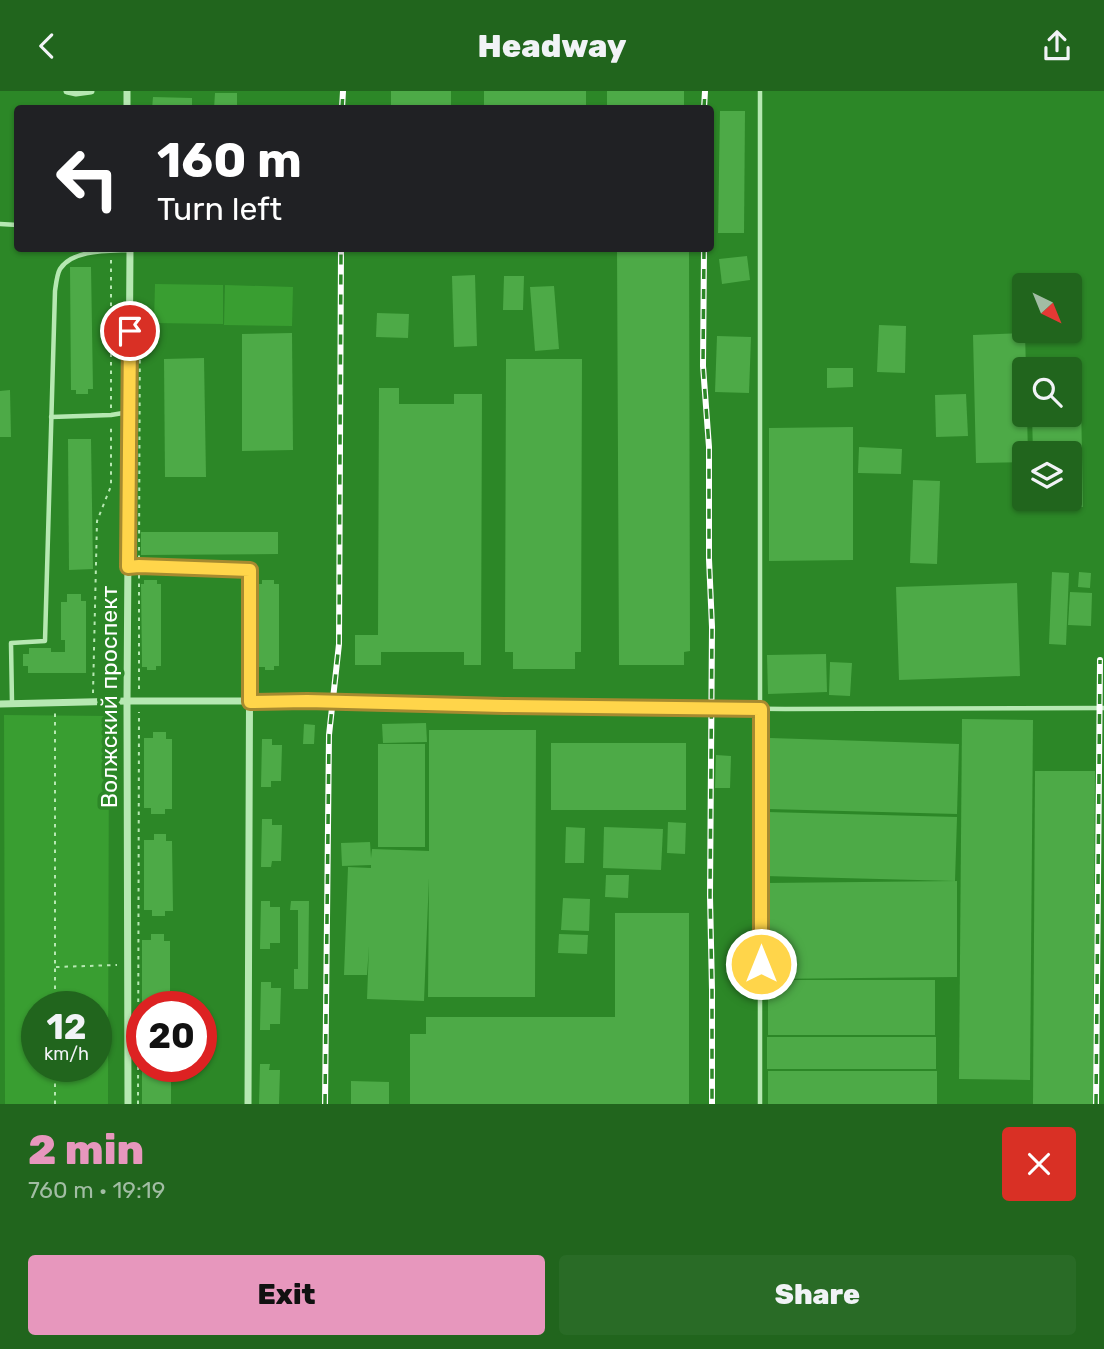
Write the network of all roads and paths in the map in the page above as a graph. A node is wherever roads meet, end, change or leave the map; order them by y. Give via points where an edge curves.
1 (67, 91) edge
2 (91, 91) edge
3 (760, 91) edge
4 (104, 252) edge
5 (111, 252) edge
6 (130, 252) edge
7 (139, 303) dead end
8 (129, 412) junction
9 (111, 415) junction
10 (51, 417) junction
11 (139, 566) junction
12 (128, 567) junction
13 (250, 570) joint
14 (127, 701) junction
15 (139, 701) junction
16 (307, 701) joint
17 (93, 702) junction
18 (250, 702) junction
19 (12, 703) junction
20 (55, 703) junction
21 (0, 704) edge
22 (1104, 708) edge
23 (761, 709) junction
24 (128, 964) junction
25 (55, 967) junction
26 (55, 991) edge
27 (55, 1082) edge
28 (55, 1104) edge
29 (128, 1104) edge
30 (138, 1104) edge
31 (248, 1104) edge
32 (760, 1104) edge

1 - 2 street
3 - 23 lane
4 - 10 lane via 74,256 59,270
5 - 9 path
6 - 8 street, Волжский проспект
7 - 11 path
8 - 9 lane
8 - 12 street, Волжский проспект
9 - 10 lane
9 - 17 path via 111,486 97,521
10 - 19 lane via 45,641 11,643
11 - 12 lane
11 - 13 lane
11 - 15 path
12 - 14 street, Волжский проспект
13 - 18 street
14 - 15 street
14 - 17 street
14 - 24 street, Волжский проспект
15 - 18 street
15 - 30 path
16 - 18 street
16 - 23 lane
17 - 20 street
18 - 31 street
19 - 20 street
19 - 21 street
20 - 25 path
22 - 23 lane
23 - 32 lane
24 - 25 path
24 - 29 street, Волжский проспект
25 - 26 path
27 - 28 path

